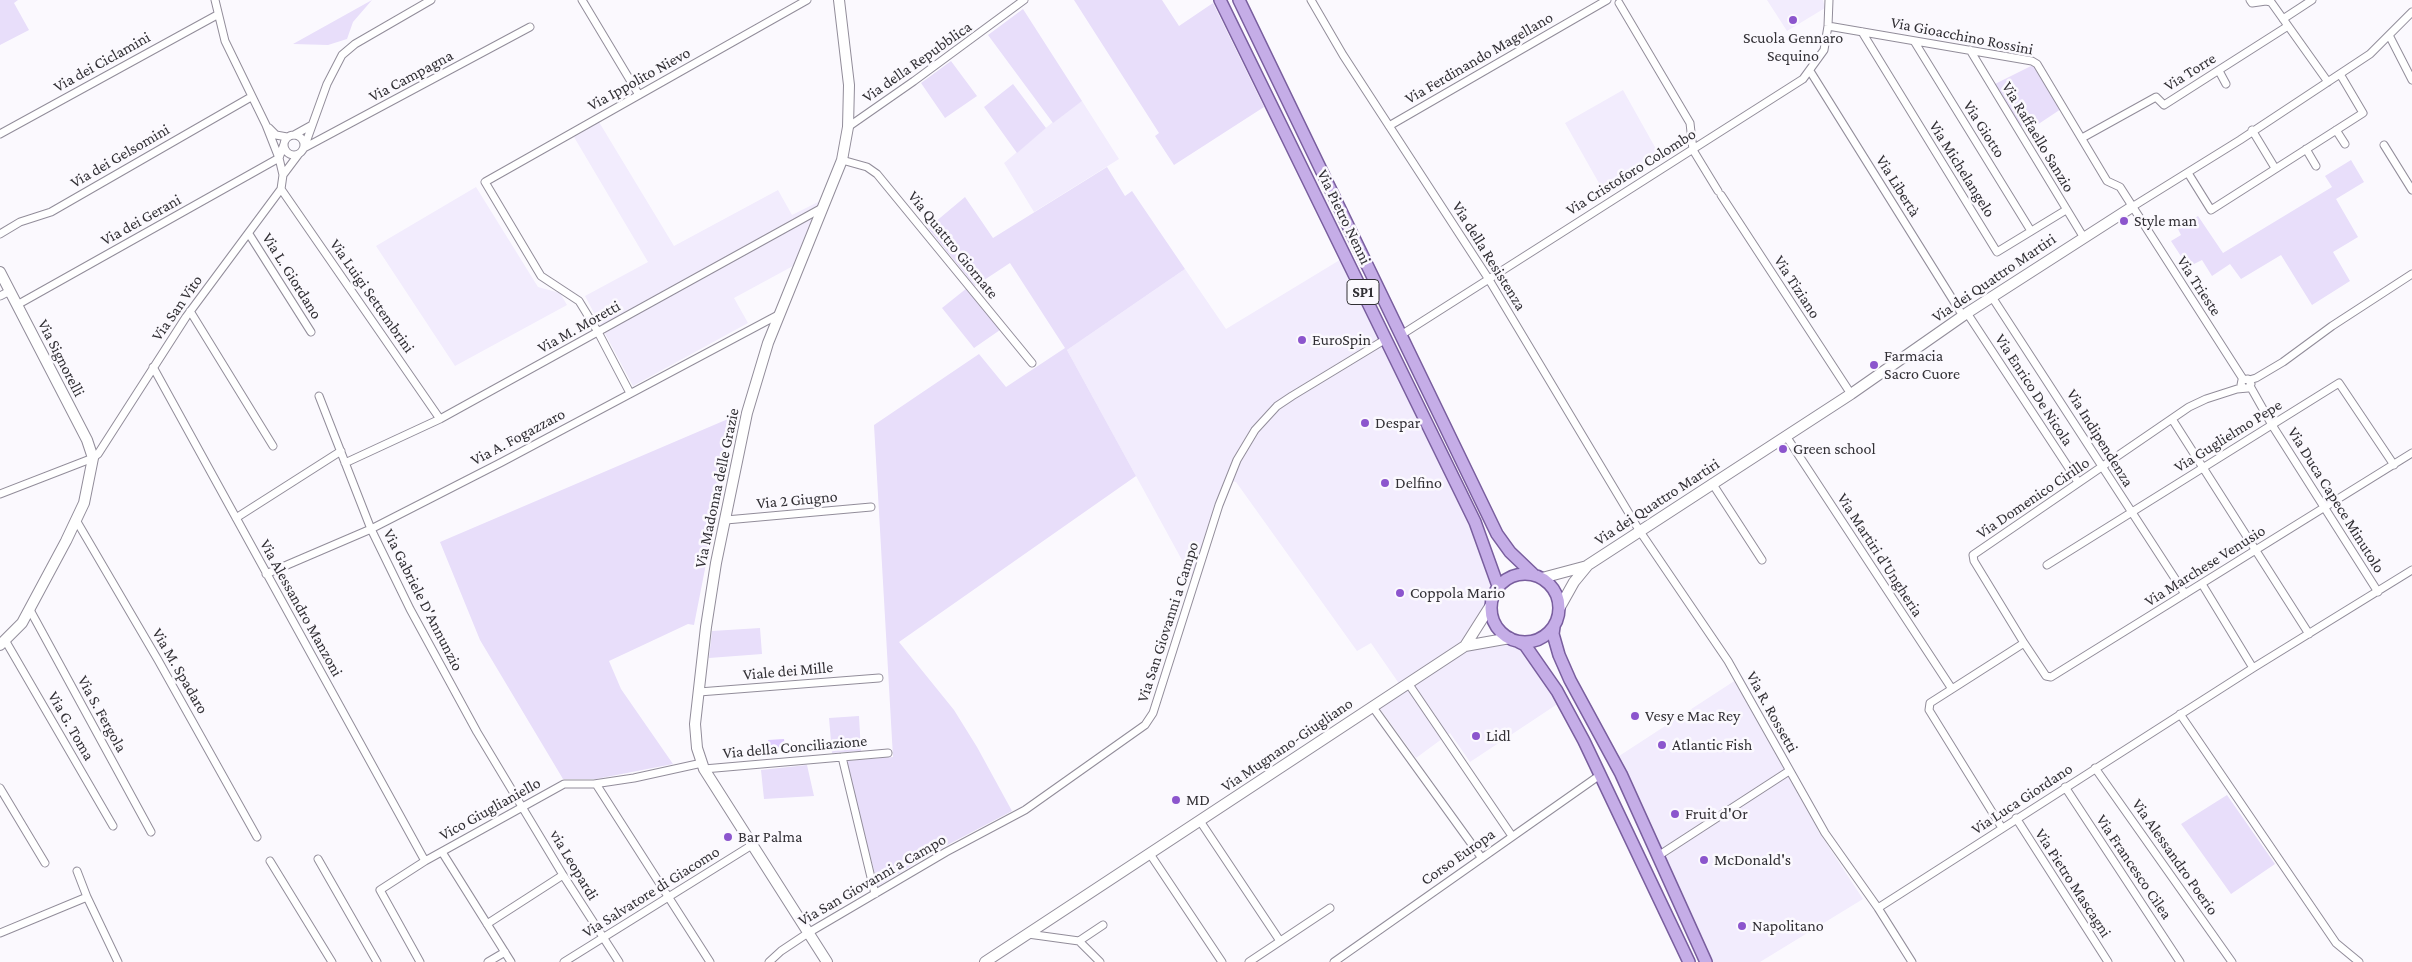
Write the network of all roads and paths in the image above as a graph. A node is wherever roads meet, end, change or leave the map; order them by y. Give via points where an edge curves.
1 (215, 0) edge
2 (431, 0) edge
3 (582, 0) edge
4 (807, 0) edge
5 (839, 0) edge
6 (1024, 0) edge
7 (1220, 0) edge
8 (1239, 0) edge
9 (1311, 0) edge
10 (1608, 0) edge
11 (1829, 0) edge
12 (2250, 0) edge
13 (2312, 0) edge
14 (1619, 2) dead end
15 (2412, 12) edge
16 (217, 15) junction
17 (2283, 19) junction
18 (1828, 26) junction
19 (2288, 26) junction
20 (530, 27) dead end
21 (1862, 32) junction
22 (2390, 37) junction
23 (1914, 41) junction
24 (1970, 50) junction
25 (1810, 71) junction
26 (2219, 71) junction
27 (2340, 74) junction
28 (2412, 80) edge
29 (2328, 82) junction
30 (2226, 84) dead end
31 (639, 95) junction
32 (251, 97) junction
33 (266, 125) junction
34 (312, 125) junction
35 (1390, 126) junction
36 (848, 127) junction
37 (2252, 130) junction
38 (2336, 130) junction
39 (0, 134) edge
40 (2082, 138) junction
41 (287, 144) junction
42 (2344, 144) dead end
43 (274, 145) junction
44 (2384, 145) dead end
45 (305, 146) junction
46 (2306, 149) junction
47 (1693, 150) junction
48 (298, 155) junction
49 (279, 158) junction
50 (842, 160) junction
51 (2316, 166) dead end
52 (2275, 168) junction
53 (2188, 173) junction
54 (283, 175) junction
55 (281, 189) junction
56 (2412, 190) edge
57 (2132, 207) junction
58 (822, 208) junction
59 (2066, 210) junction
60 (2031, 231) junction
61 (0, 234) edge
62 (249, 234) junction
63 (2084, 238) junction
64 (0, 272) edge
65 (2412, 274) edge
66 (1488, 278) junction
67 (10, 291) junction
68 (0, 296) edge
69 (1992, 296) junction
70 (17, 305) junction
71 (190, 311) junction
72 (1965, 314) junction
73 (778, 315) junction
74 (311, 332) dead end
75 (598, 332) junction
76 (1401, 334) junction
77 (1386, 340) junction
78 (1032, 363) dead end
79 (153, 367) junction
80 (2244, 385) junction
81 (630, 394) junction
82 (1851, 394) junction
83 (319, 396) dead end
84 (440, 418) junction
85 (2172, 419) junction
86 (2272, 425) junction
87 (1786, 436) junction
88 (273, 446) dead end
89 (341, 451) junction
90 (2412, 453) edge
91 (93, 458) junction
92 (345, 463) junction
93 (2394, 465) junction
94 (2203, 467) junction
95 (2103, 468) junction
96 (2078, 482) dead end
97 (1712, 483) junction
98 (0, 494) edge
99 (871, 507) dead end
100 (2325, 508) junction
101 (2131, 512) junction
102 (236, 518) junction
103 (76, 520) junction
104 (726, 520) junction
105 (372, 529) junction
106 (1639, 530) junction
107 (2256, 550) junction
108 (1762, 560) dead end
109 (1588, 565) junction
110 (2047, 565) dead end
111 (2412, 570) edge
112 (266, 574) junction
113 (1537, 576) junction
114 (2202, 584) junction
115 (1498, 586) junction
116 (2378, 592) junction
117 (2185, 594) junction
118 (1491, 605) junction
119 (1560, 607) junction
120 (30, 610) junction
121 (1554, 628) junction
122 (2309, 634) junction
123 (1515, 640) junction
124 (3, 643) edge
125 (2024, 643) junction
126 (1466, 646) junction
127 (2253, 668) junction
128 (879, 678) dead end
129 (1408, 683) junction
130 (1952, 689) junction
131 (699, 692) junction
132 (1372, 706) junction
133 (2180, 714) junction
134 (888, 753) dead end
135 (842, 757) junction
136 (703, 766) junction
137 (2095, 768) junction
138 (1789, 771) junction
139 (1600, 775) junction
140 (596, 784) junction
141 (2065, 787) junction
142 (0, 788) edge
143 (523, 806) junction
144 (2016, 818) junction
145 (1200, 821) junction
146 (112, 826) dead end
147 (2002, 828) junction
148 (151, 832) dead end
149 (1512, 836) junction
150 (257, 837) dead end
151 (752, 845) junction
152 (442, 852) junction
153 (1150, 854) junction
154 (1658, 856) junction
155 (1481, 857) junction
156 (318, 859) dead end
157 (270, 861) dead end
158 (425, 861) junction
159 (45, 863) dead end
160 (77, 871) dead end
161 (563, 875) junction
162 (875, 894) junction
163 (87, 897) junction
164 (668, 897) junction
165 (1330, 908) dead end
166 (1878, 908) junction
167 (487, 924) junction
168 (1103, 925) dead end
169 (0, 933) edge
170 (808, 933) junction
171 (1027, 935) junction
172 (603, 938) junction
173 (1080, 941) junction
174 (1280, 941) junction
175 (505, 952) junction
176 (118, 962) edge
177 (332, 962) edge
178 (377, 962) edge
179 (420, 962) edge
180 (488, 962) edge
181 (511, 962) edge
182 (564, 962) edge
183 (619, 962) edge
184 (710, 962) edge
185 (769, 962) edge
186 (826, 962) edge
187 (986, 962) edge
188 (1100, 962) edge
189 (1222, 962) edge
190 (1249, 962) edge
191 (1334, 962) edge
192 (1689, 962) edge
193 (1706, 962) edge
194 (1912, 962) edge
195 (2108, 962) edge
196 (2180, 962) edge
197 (2232, 962) edge
198 (2359, 962) edge

1 - 16 street, Via San Vito
2 - 34 street via 355,44 342,55
3 - 31 street
4 - 31 street, Via Ippolito Nievo
5 - 36 street, Via Madonna delle Grazie via 848,66
6 - 36 street, Via della Repubblica
7 - 77 main road, Via Pietro Nenni / SP1
8 - 76 main road, Via Pietro Nenni / SP1
9 - 35 street, Via della Resistenza
10 - 35 street, Via Ferdinando Magellano
11 - 18 street, Via Cristoforo Colombo
12 - 17 street via 2252,3 2270,1
13 - 17 street
14 - 47 street via 1690,122
15 - 22 street, Via dei Quattro Martiri
16 - 32 street, Via San Vito
16 - 39 street, Via dei Ciclamini
17 - 19 street
18 - 21 street, Via Gioacchino Rossini
18 - 25 street, Via Cristoforo Colombo via 1824,50
19 - 26 street, Via Torre
19 - 29 street
20 - 45 street, Via Campagna
21 - 23 street, Via Gioacchino Rossini
21 - 60 street, Via Michelangelo via 1997,252
22 - 27 street, Via dei Quattro Martiri
22 - 28 street
23 - 24 street, Via Gioacchino Rossini
23 - 60 street, Via Giotto
24 - 40 street, Via Gioacchino Rossini via 2037,64
24 - 59 street, Via Raffaello Sanzio
25 - 47 street, Via Cristoforo Colombo via 1787,90
25 - 72 street, Via Libertà
26 - 30 street
26 - 40 street, Via Torre via 2164,105 2156,97
27 - 29 street, Via dei Quattro Martiri
27 - 38 street via 2363,113
29 - 37 street, Via dei Quattro Martiri
31 - 75 street, Via Ippolito Nievo via 485,182 541,276 579,302
32 - 33 street, Via San Vito
32 - 61 street, Via dei Gelsomini via 51,212 20,222
33 - 41 street, Via San Vito
33 - 43 street, Via San Vito
34 - 41 street
34 - 45 street
35 - 66 street, Via della Resistenza
36 - 50 street, Via Madonna delle Grazie
37 - 52 street
37 - 53 street, Via dei Quattro Martiri
38 - 42 street
38 - 46 street
40 - 57 street, Via Gioacchino Rossini via 2107,181 2118,185
41 - 43 street
41 - 45 street via 300,136
41 - 48 street
41 - 49 street
43 - 49 street, Via San Vito
44 - 56 street
45 - 48 street, Via San Vito
46 - 51 street
46 - 52 street
47 - 66 street, Via Cristoforo Colombo
47 - 82 street, Via Tiziano
48 - 54 street, Via San Vito
49 - 54 street, Via San Vito
49 - 70 street, Via dei Gerani
50 - 58 street, Via Madonna delle Grazie
50 - 78 street, Via Quattro Giornate via 867,167 877,174
52 - 53 street via 2211,210
53 - 57 street, Via dei Quattro Martiri
54 - 55 street, Via San Vito
55 - 62 street, Via San Vito
55 - 84 street, Via Luigi Settembrini
57 - 63 street, Via dei Quattro Martiri
57 - 80 street, Via Trieste
58 - 73 street, Via Madonna delle Grazie
58 - 75 street, Via M. Moretti
59 - 60 street, Via Michelangelo
59 - 63 street, Via Raffaello Sanzio
62 - 71 street, Via San Vito
62 - 74 street, Via L. Giordano
63 - 69 street, Via dei Quattro Martiri
64 - 67 street, Via Signorelli
65 - 80 street
66 - 76 street, Via Cristoforo Colombo
66 - 106 street, Via della Resistenza
67 - 68 street
67 - 70 street, Via Signorelli
69 - 72 street, Via dei Quattro Martiri
69 - 95 street, Via Indipendenza
70 - 91 street, Via Signorelli via 87,440
71 - 79 street, Via San Vito
71 - 88 street
72 - 82 street, Via dei Quattro Martiri
72 - 96 street, Via Enrico De Nicola
73 - 81 street, Via A. Fogazzaro
73 - 104 street, Via Madonna delle Grazie via 746,413
75 - 81 street
75 - 84 street, Via M. Moretti
76 - 113 main road, Via Pietro Nenni / SP1 via 1497,534 1510,552
77 - 115 main road, Via Pietro Nenni / SP1 via 1475,522
77 - 162 street, Via San Giovanni a Campo via 1277,406 1255,430 1236,460 1154,713 1145,725 1025,810
79 - 91 street, Via San Vito
79 - 102 street, Via Alessandro Manzoni
80 - 85 street, Via Domenico Cirillo via 2201,401
80 - 86 street, Via Duca Capece Minutolo via 2256,397
81 - 105 street, Via A. Fogazzaro
82 - 87 street, Via dei Quattro Martiri
83 - 89 street, Via Gabriele D'Annunzio
84 - 92 street, Via M. Moretti
85 - 94 street
85 - 95 street, Via Domenico Cirillo
86 - 93 street, Via Guglielmo Pepe via 2339,383
86 - 94 street, Via Guglielmo Pepe
86 - 100 street, Via Duca Capece Minutolo
87 - 97 street, Via dei Quattro Martiri
87 - 130 street, Via Martiri d'Ungheria
89 - 92 street, Via Gabriele D'Annunzio
89 - 102 street
90 - 93 street, Via Marchese Venusio
91 - 98 street
91 - 103 street via 84,503
92 - 105 street, Via Gabriele D'Annunzio
93 - 100 street, Via Marchese Venusio
94 - 101 street, Via Guglielmo Pepe
94 - 107 street
95 - 101 street, Via Indipendenza
95 - 125 street, Via Domenico Cirillo via 1973,557
97 - 106 street, Via dei Quattro Martiri
97 - 108 street
99 - 104 street, Via 2 Giugno
100 - 107 street, Via Marchese Venusio
100 - 116 street, Via Duca Capece Minutolo
101 - 110 street, Via Guglielmo Pepe
101 - 117 street, Via Indipendenza
102 - 112 street, Via Alessandro Manzoni
103 - 120 street
103 - 150 street, Via M. Spadaro
104 - 131 street, Via Madonna delle Grazie via 709,608
105 - 112 street, Via A. Fogazzaro
105 - 143 street, Via Gabriele D'Annunzio via 410,609 477,732
106 - 109 street, Via dei Quattro Martiri
106 - 138 street, Via R. Rossetti via 1728,661
107 - 114 street, Via Marchese Venusio
107 - 122 street
109 - 113 street, Via dei Quattro Martiri
109 - 119 street, Via dei Quattro Martiri
111 - 116 street, Via Luca Giordano
112 - 158 street, Via Alessandro Manzoni
113 - 115 main road via 1514,575
113 - 119 main road via 1555,590
114 - 117 street, Via Marchese Venusio
114 - 127 street
115 - 118 main road
116 - 122 street, Via Luca Giordano
117 - 125 street, Via Marchese Venusio via 2049,678
118 - 123 main road via 1495,624
118 - 126 street, Via Mugnano-Giugliano
119 - 121 main road
120 - 124 street
120 - 148 street, Via S. Fergola
121 - 123 main road via 1539,640
121 - 154 main road via 1559,655 1570,680 1620,774
122 - 127 street, Via Luca Giordano
123 - 126 street, Via Mugnano-Giugliano
123 - 139 main road via 1524,645 1557,691
124 - 146 street, Via G. Toma
125 - 130 street
126 - 129 street, Via Mugnano-Giugliano
127 - 133 street, Via Luca Giordano
128 - 131 street, Viale dei Mille
129 - 132 street, Via Mugnano-Giugliano
129 - 149 street
130 - 147 street via 1930,703 1929,710
131 - 136 street, Via Madonna delle Grazie via 696,736
132 - 145 street, Via Mugnano-Giugliano
132 - 155 street
133 - 137 street, Via Luca Giordano
133 - 198 street via 2336,942
134 - 135 street, Via della Conciliazione
135 - 136 street, Via della Conciliazione
135 - 162 street
136 - 140 street, Vico Giuglianiello
136 - 151 street, Via Madonna delle Grazie
137 - 141 street, Via Luca Giordano
137 - 197 street, Via Alessandro Poerio
138 - 154 street
138 - 166 street, Via R. Rossetti via 1825,833
139 - 149 street, Corso Europa
139 - 192 main road
140 - 143 street, Vico Giuglianiello via 564,784
140 - 164 street
141 - 144 street, Via Luca Giordano
141 - 196 street, Via Francesco Cilea
142 - 159 street
143 - 152 street, Vico Giuglianiello
143 - 161 street, via Leopardi
144 - 147 street, Via Luca Giordano
144 - 195 street, Via Pietro Mascagni
145 - 153 street, Via Mugnano-Giugliano
145 - 174 street
147 - 166 street, Via Luca Giordano
149 - 155 street, Corso Europa
151 - 164 street, Via Salvatore di Giacomo
151 - 170 street, Via Madonna delle Grazie
152 - 158 street, Vico Giuglianiello
152 - 167 street
153 - 171 street, Via Mugnano-Giugliano
153 - 189 street
154 - 193 main road
155 - 191 street, Corso Europa
156 - 178 street
157 - 177 street
158 - 179 street, Vico Giuglianiello via 380,890
160 - 163 street
161 - 167 street
161 - 172 street, via Leopardi
162 - 170 street, Via San Giovanni a Campo
163 - 169 street
163 - 176 street
164 - 172 street, Via Salvatore di Giacomo
164 - 184 street
165 - 174 street
166 - 194 street, Via R. Rossetti
167 - 175 street
168 - 173 street
170 - 185 street, Via San Giovanni a Campo
170 - 186 street, Via Madonna delle Grazie
171 - 173 street
171 - 187 street, Via Mugnano-Giugliano
172 - 182 street, Via Salvatore di Giacomo
172 - 183 street, via Leopardi
173 - 188 street
174 - 190 street
175 - 180 street
175 - 181 street

